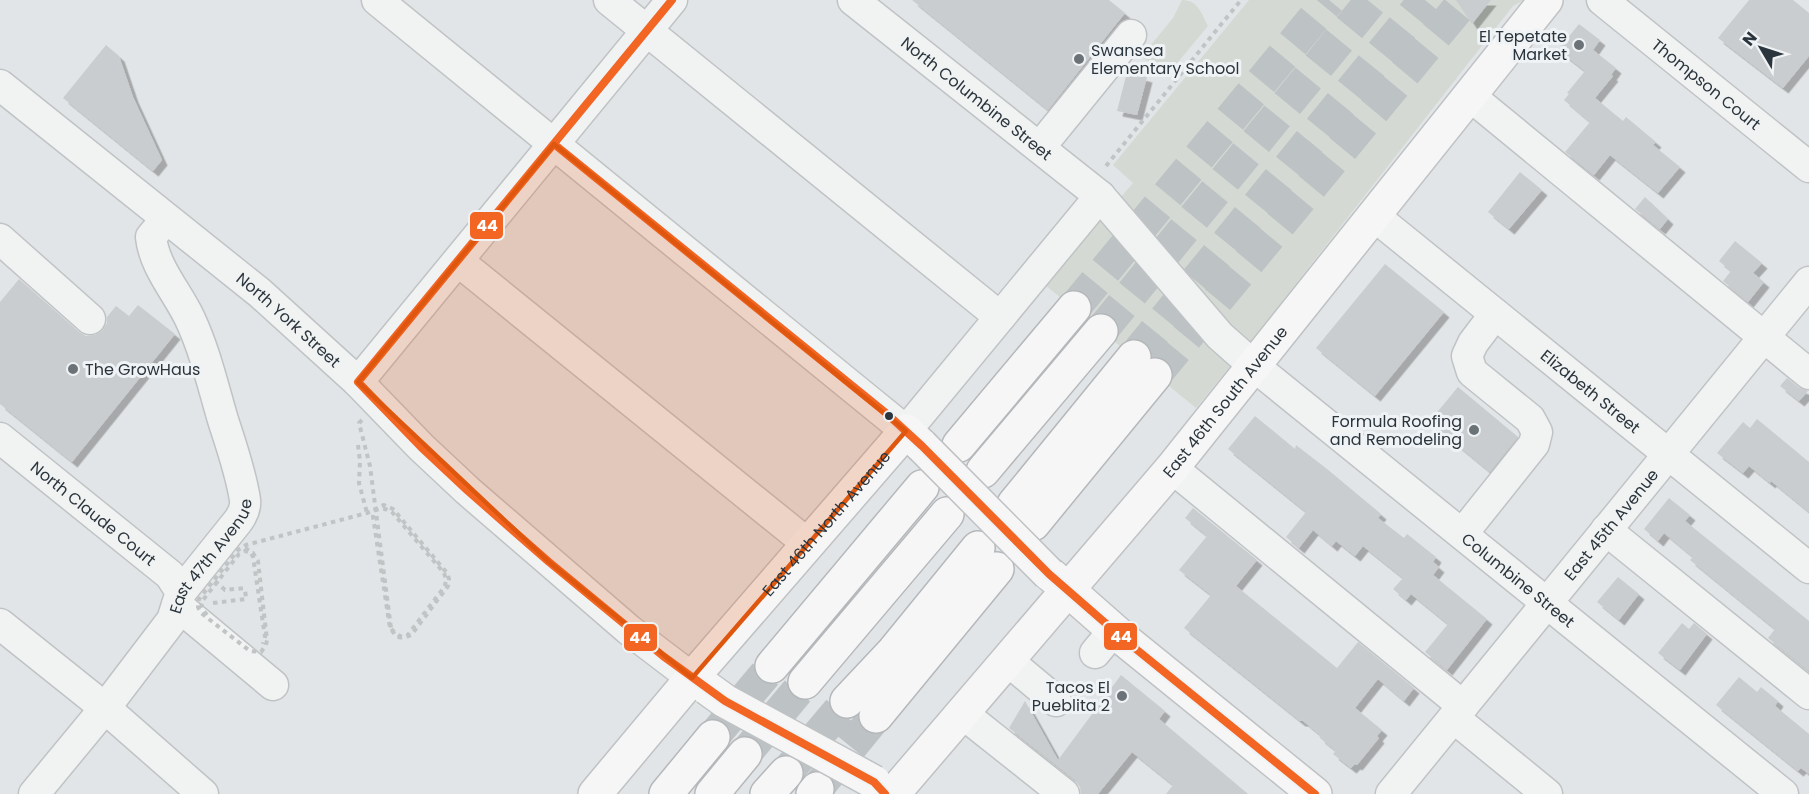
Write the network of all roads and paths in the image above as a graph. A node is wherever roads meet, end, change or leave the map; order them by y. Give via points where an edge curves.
1 (377, 0) edge
2 (609, 0) edge
3 (672, 0) edge
4 (853, 0) edge
5 (1241, 0) edge
6 (1546, 0) edge
7 (1602, 0) edge
8 (647, 31) junction
9 (1131, 35) dead end
10 (0, 85) edge
11 (1470, 96) junction
12 (554, 144) junction
13 (1040, 147) junction
14 (1106, 166) dead end
15 (1809, 167) edge
16 (1105, 202) junction
17 (1373, 215) junction
18 (166, 219) junction
19 (0, 239) edge
20 (458, 261) junction
21 (1809, 282) edge
22 (1074, 308) tunnel mouth
23 (1495, 314) junction
24 (1000, 317) junction
25 (90, 319) dead end
26 (1101, 331) tunnel mouth
27 (1764, 337) junction
28 (1145, 366) tunnel mouth
29 (1254, 366) junction
30 (1809, 374) edge
31 (358, 382) junction
32 (359, 423) dead end
33 (0, 438) edge
34 (914, 438) junction
35 (358, 445) dead end
36 (959, 445) dead end
37 (1669, 453) junction
38 (1172, 468) junction
39 (983, 471) dead end
40 (922, 487) dead end
41 (367, 513) junction
42 (947, 514) dead end
43 (1024, 514) dead end
44 (1606, 530) junction
45 (1463, 533) junction
46 (808, 544) junction
47 (1809, 568) edge
48 (214, 581) junction
49 (1058, 582) junction
50 (186, 597) junction
51 (214, 603) dead end
52 (1548, 603) junction
53 (0, 624) edge
54 (1007, 660) junction
55 (772, 666) tunnel mouth
56 (806, 682) tunnel mouth
57 (699, 683) junction
58 (273, 685) dead end
59 (1809, 694) edge
60 (847, 701) tunnel mouth
61 (1056, 701) dead end
62 (105, 708) junction
63 (1458, 712) junction
64 (962, 713) junction
65 (876, 716) tunnel mouth
66 (713, 737) tunnel mouth
67 (745, 754) tunnel mouth
68 (884, 790) edge
69 (34, 794) edge
70 (203, 794) edge
71 (595, 794) edge
72 (666, 794) edge
73 (712, 794) edge
74 (1064, 794) edge
75 (1315, 794) edge
76 (1391, 794) edge
77 (1547, 794) edge
78 (1783, 794) edge

1 - 12 street
2 - 8 street
3 - 8 street
4 - 13 street, North Columbine Street
5 - 14 path
6 - 11 main road, East 46th South Avenue
7 - 15 street, Thompson Court
8 - 12 street
8 - 24 street
9 - 13 street
10 - 18 street, North York Street
11 - 17 main road, East 46th South Avenue
11 - 27 street
12 - 20 street
12 - 34 street
13 - 16 street, North Columbine Street
16 - 24 street, East 46th North Avenue
16 - 29 street, North Columbine Street via 1220,336
17 - 23 street, Elizabeth Street
17 - 29 main road, East 46th South Avenue
18 - 31 street, North York Street via 260,292
18 - 50 street, East 47th Avenue via 151,237 152,246 197,336 245,500 238,521
19 - 25 street
20 - 31 street
20 - 46 street
21 - 27 street, East 45th Avenue
22 - 36 main road
23 - 37 street, Elizabeth Street
23 - 45 street via 1467,356 1472,372 1530,419 1537,432 1534,444
24 - 34 street, East 46th North Avenue
26 - 39 main road
27 - 30 street
27 - 37 street, East 45th Avenue
28 - 43 main road
29 - 38 main road, East 46th South Avenue
29 - 45 street, Columbine Street
31 - 57 street, North York Street via 421,447 549,562
32 - 41 path, bridge via 370,466 392,628 396,634 401,637 405,638 412,634 448,586 449,579 391,507 384,505 377,508 374,511 390,628 396,636 402,638 404,637 407,636 409,634 445,586 446,579 390,510 384,508 379,509 370,512
33 - 50 street, North Claude Court via 170,575
34 - 46 main road, East 46th North Avenue
34 - 49 main road, bridge
35 - 41 path via 359,483
37 - 44 street, East 45th Avenue
37 - 47 street, Elizabeth Street
38 - 49 main road, East 46th South Avenue
38 - 63 street
40 - 55 main road
41 - 48 path, bridge via 246,545
42 - 56 main road
44 - 52 street, East 45th Avenue
44 - 59 street
45 - 52 street, Columbine Street
46 - 57 main road, East 46th North Avenue
48 - 50 path, bridge via 199,599 201,613 250,651 259,652 266,645 258,561 252,553 245,551 239,554 201,607 248,648 256,649 263,644 265,637 253,557 250,551 241,547 234,550
48 - 51 path, bridge via 225,590 245,588 246,599
49 - 54 main road, East 46th South Avenue
49 - 75 main road via 1104,641
50 - 58 street, North Claude Court
50 - 62 street, East 47th Avenue
52 - 63 street, East 45th Avenue
52 - 78 street, Columbine Street
53 - 62 street
54 - 61 street
54 - 64 main road, East 46th South Avenue
57 - 68 main road, North York Street, bridge
57 - 71 main road, East 46th North Avenue
60 - 65 main road via 987,558
62 - 69 street, East 47th Avenue
62 - 70 street
63 - 76 street, East 45th Avenue
63 - 77 street
64 - 68 main road, East 46th South Avenue
64 - 74 street
66 - 72 main road
67 - 73 main road

